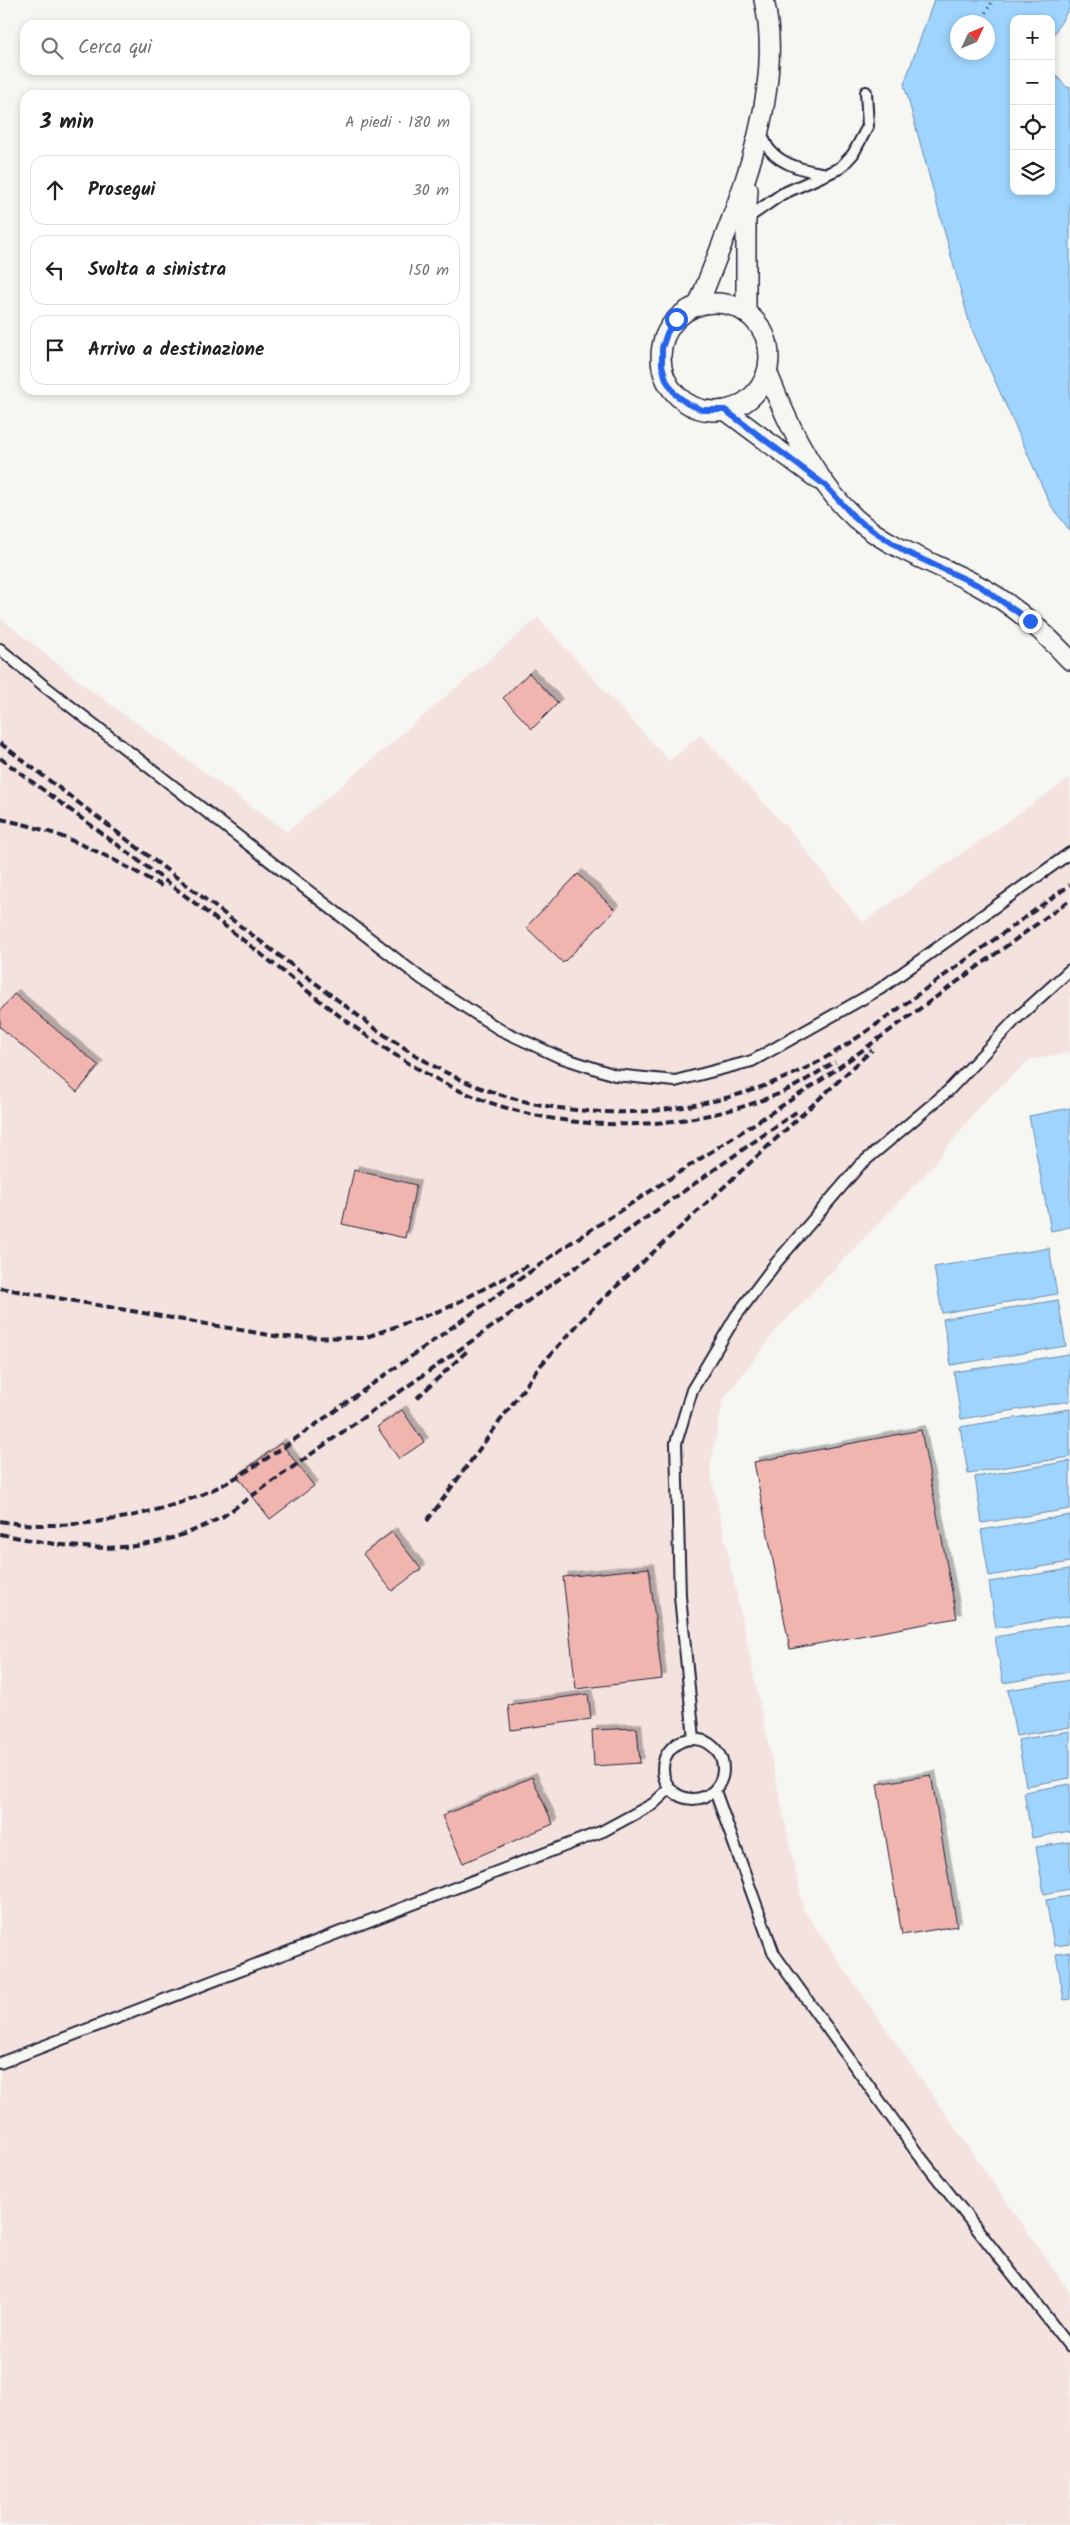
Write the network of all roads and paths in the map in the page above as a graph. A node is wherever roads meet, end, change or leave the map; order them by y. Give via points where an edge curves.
1 (764, 0) edge
2 (993, 0) edge
3 (984, 15) edge
4 (866, 92) dead end
5 (759, 130) junction
6 (750, 169) junction
7 (828, 174) junction
8 (746, 219) junction
9 (698, 306) junction
10 (746, 313) junction
11 (768, 374) junction
12 (725, 410) junction
13 (826, 486) junction
14 (0, 649) edge
15 (1070, 660) edge
16 (1069, 857) edge
17 (1070, 970) edge
18 (694, 1738) junction
19 (669, 1789) junction
20 (714, 1791) junction
21 (0, 2063) edge
22 (1070, 2347) edge

1 - 5 street via 770,24 769,63
2 - 3 path
4 - 7 lane via 868,126 853,154 840,168
5 - 6 street
5 - 7 lane via 769,149 786,162
6 - 8 street
6 - 9 street
7 - 8 lane via 782,194
8 - 10 street
9 - 10 street via 720,303
9 - 12 street via 676,319 667,333 662,348 662,365 675,394 688,404 703,410
10 - 11 street via 761,327 768,342
11 - 12 street via 749,400
11 - 13 street via 786,418
12 - 13 street
13 - 15 street via 856,519 906,552 980,586 1030,621
14 - 16 lane via 422,979 498,1029 557,1056 614,1075 675,1081 752,1061 880,989
17 - 18 lane via 1016,1019 948,1091 860,1165 764,1278 736,1316 692,1390 676,1443 680,1596
18 - 19 lane via 684,1740 668,1751 662,1770
18 - 20 lane via 709,1743 720,1754 723,1774
19 - 20 lane via 686,1799 697,1800
19 - 21 lane via 653,1804 603,1831
20 - 22 lane via 774,1954 915,2150

